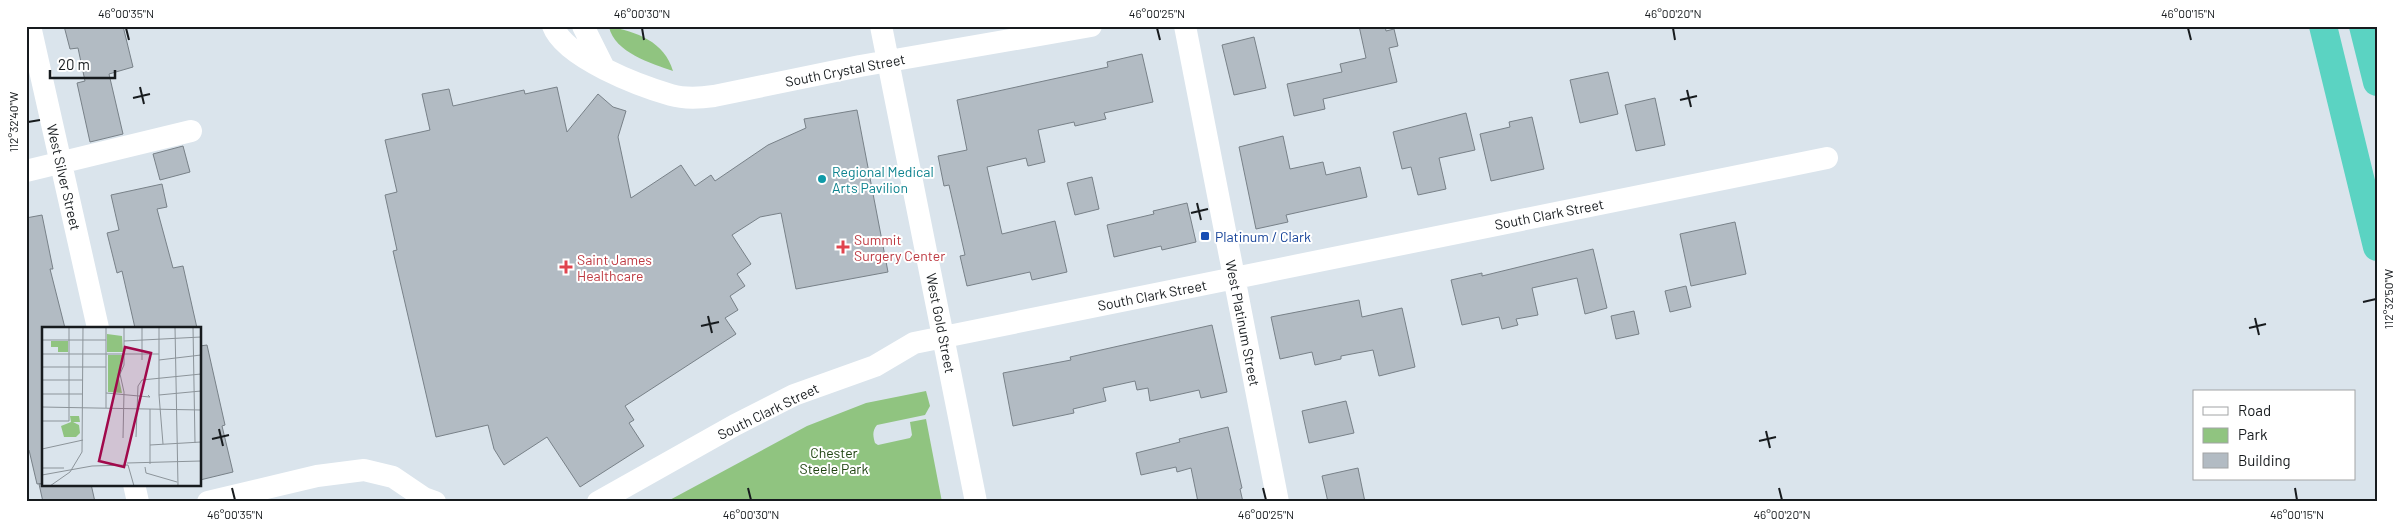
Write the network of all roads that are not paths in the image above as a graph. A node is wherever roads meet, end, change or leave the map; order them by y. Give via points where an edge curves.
1 (30, 26) edge
2 (553, 26) edge
3 (583, 26) edge
4 (881, 26) edge
5 (1091, 26) edge
6 (1185, 26) edge
7 (2323, 26) edge
8 (2363, 26) edge
9 (888, 61) junction
10 (604, 68) junction
11 (2377, 82) edge
12 (190, 131) dead end
13 (1827, 158) dead end
14 (61, 164) junction
15 (26, 171) edge
16 (2377, 247) edge
17 (1234, 278) junction
18 (98, 327) edge
19 (944, 336) junction
20 (134, 486) edge
21 (138, 502) edge
22 (208, 502) edge
23 (435, 502) edge
24 (598, 502) edge
25 (976, 502) edge
26 (1278, 502) edge

1 - 14 street, West Silver Street
2 - 10 street, South Crystal Street via 565,44
3 - 10 street
4 - 9 street, West Gold Street
5 - 9 street, South Crystal Street
6 - 17 street, West Platinum Street
7 - 16 highway
8 - 11 highway
9 - 10 street, South Crystal Street via 694,98 673,96
9 - 19 street, West Gold Street
12 - 14 street
13 - 17 street, South Clark Street
14 - 15 street
14 - 18 street, West Silver Street
17 - 19 street, South Clark Street
17 - 26 street, West Platinum Street
19 - 24 street, South Clark Street via 914,343 875,366 794,395
19 - 25 street, West Gold Street
20 - 21 street
22 - 23 street via 317,476 364,470 393,476

